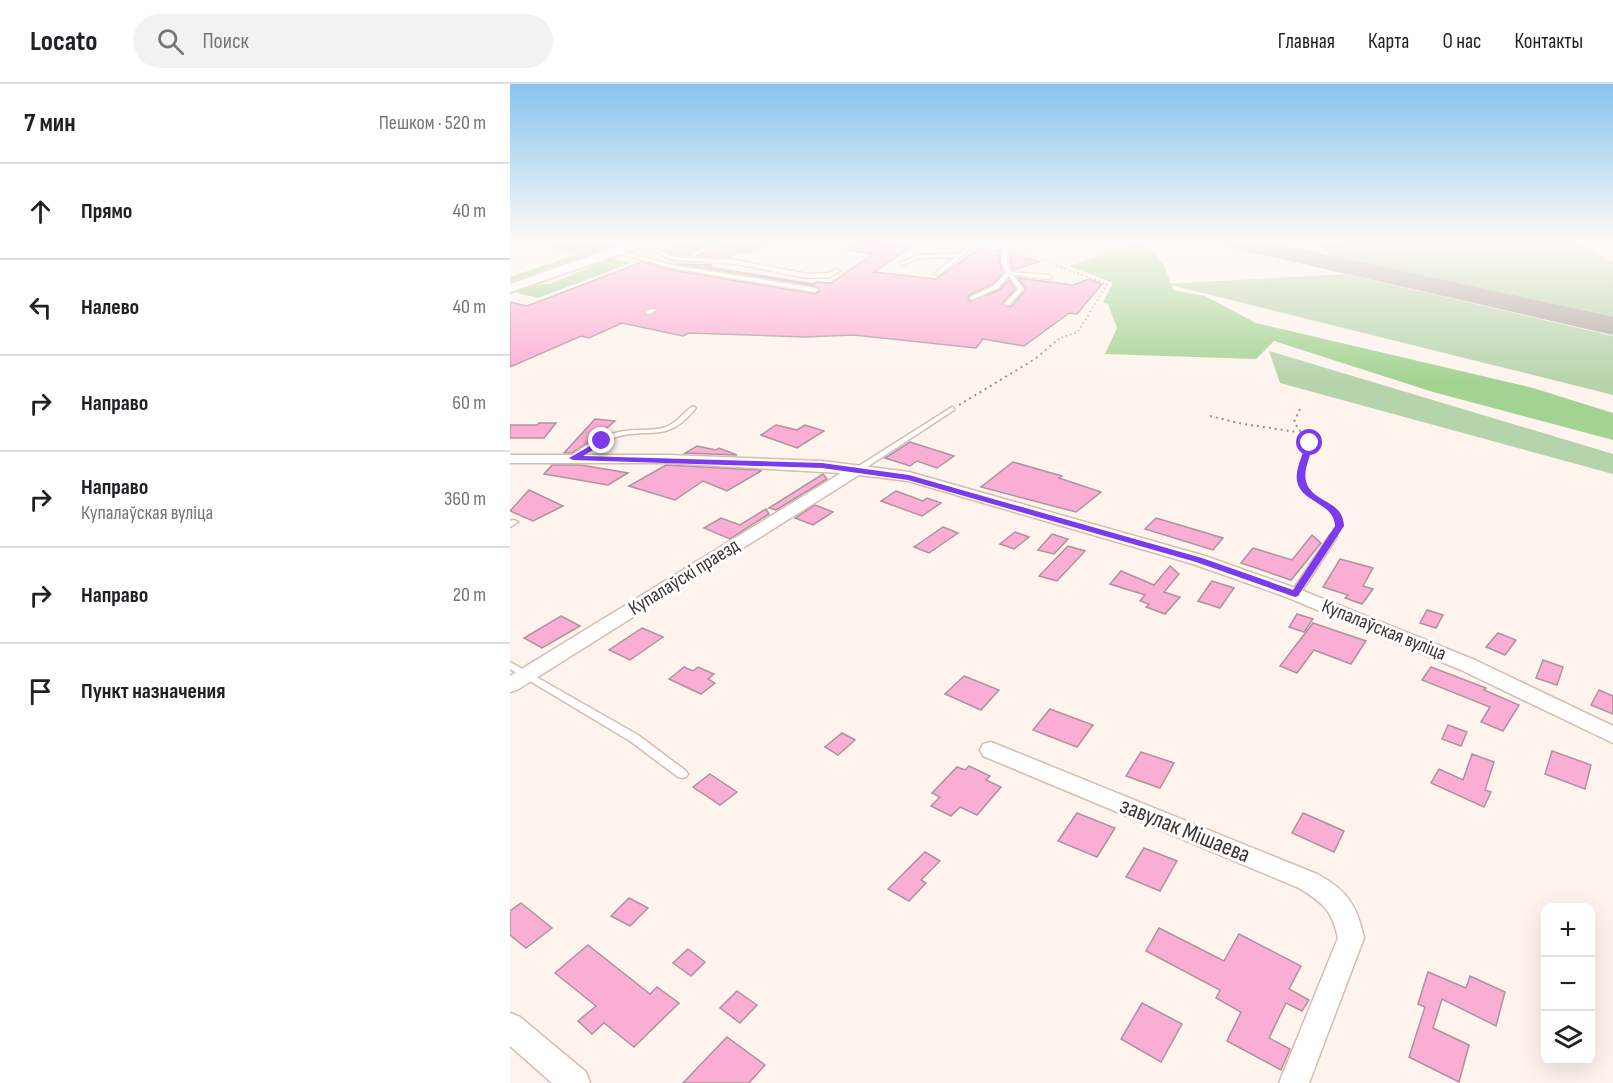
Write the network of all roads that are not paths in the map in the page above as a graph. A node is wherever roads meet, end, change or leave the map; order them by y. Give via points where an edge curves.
1 (807, 289) edge
2 (992, 289) edge
3 (1021, 289) edge
4 (815, 290) dead end
5 (972, 298) dead end
6 (1007, 304) dead end
7 (693, 408) dead end
8 (952, 409) road end
9 (573, 458) junction
10 (510, 459) edge
11 (858, 469) junction
12 (1334, 537) road end
13 (1295, 594) junction
14 (510, 665) edge
15 (528, 674) junction
16 (510, 685) edge
17 (1613, 735) edge
18 (991, 750) dead end
19 (682, 774) dead end
20 (510, 1027) edge
21 (575, 1083) edge
22 (1294, 1083) edge

1 - 4 lane
2 - 5 lane
3 - 6 lane
7 - 9 lane via 672,427 611,436
8 - 11 lane
9 - 10 street, Купалаўская вуліца
9 - 11 street, Купалаўская вуліца
11 - 13 street, Купалаўская вуліца via 909,477 1145,544
11 - 15 street, Купалаўскі праезд
12 - 13 lane
13 - 17 street, Купалаўская вуліца via 1468,665
14 - 15 lane
15 - 16 street, Купалаўскі праезд
15 - 19 lane via 634,738
18 - 22 street, завулак Мішаева via 1308,881 1333,895 1347,915 1351,938
20 - 21 street

